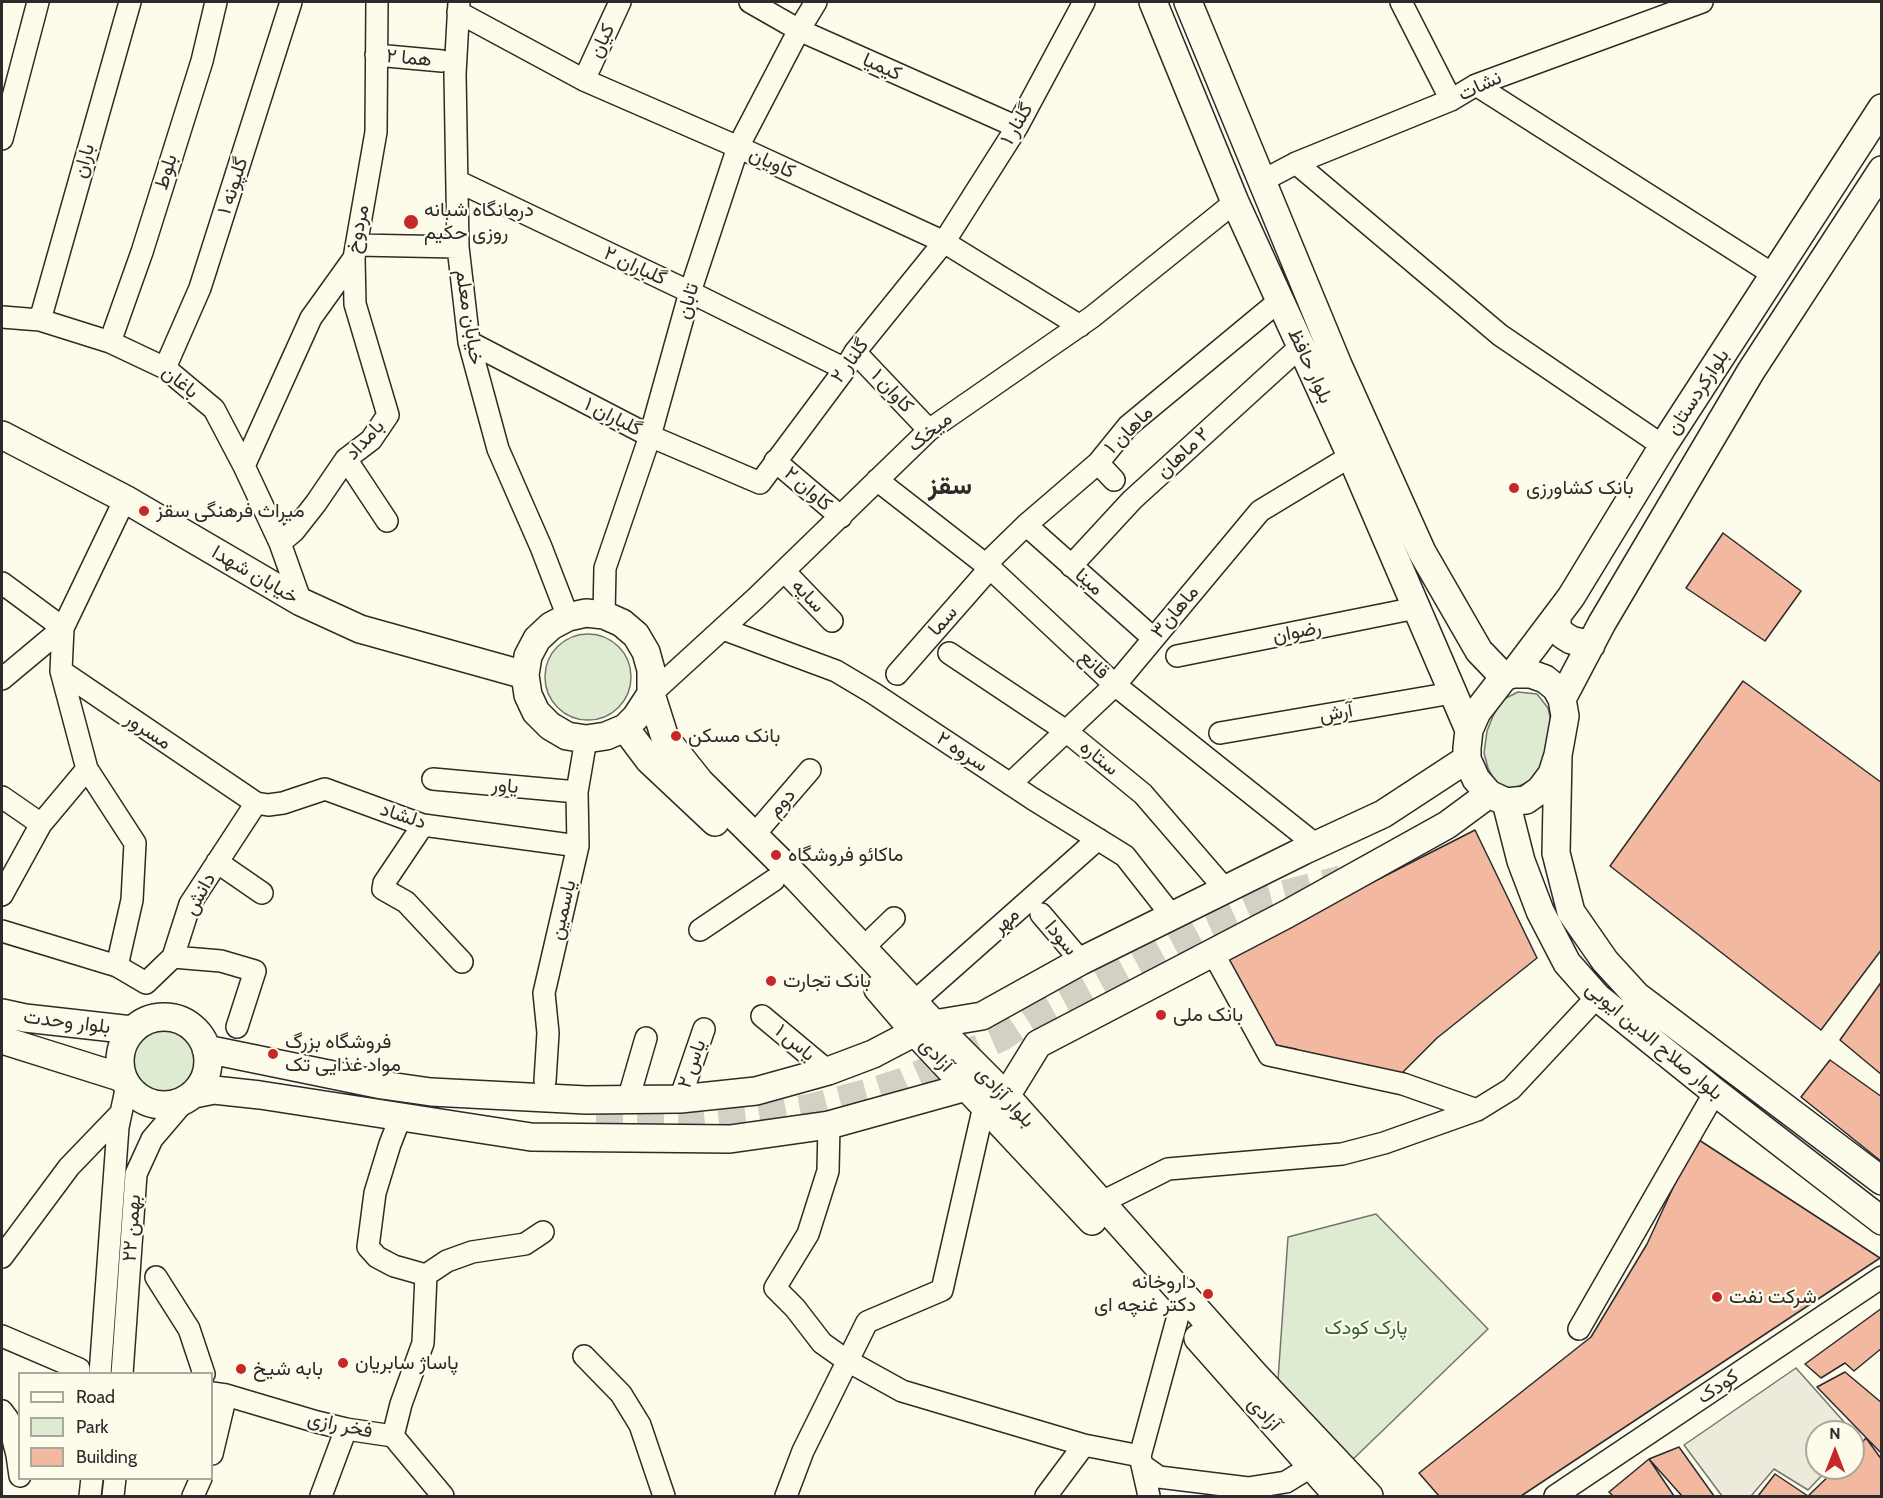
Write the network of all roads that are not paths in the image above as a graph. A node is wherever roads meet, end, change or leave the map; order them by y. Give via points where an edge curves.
1 (38, 2) edge
2 (130, 2) edge
3 (216, 2) edge
4 (291, 2) edge
5 (377, 2) edge
6 (620, 2) edge
7 (750, 2) edge
8 (816, 2) edge
9 (1084, 2) edge
10 (1153, 2) edge
11 (1188, 2) edge
12 (1401, 2) edge
13 (1702, 2) edge
14 (458, 7) edge
15 (1650, 10) edge
16 (799, 30) junction
17 (375, 55) junction
18 (442, 60) dead end
19 (584, 80) junction
20 (1476, 85) junction
21 (1451, 100) junction
22 (1881, 108) edge
23 (1017, 127) junction
24 (2, 139) edge
25 (738, 147) junction
26 (1296, 163) junction
27 (1881, 170) edge
28 (457, 181) junction
29 (1262, 181) junction
30 (1235, 202) junction
31 (944, 242) junction
32 (458, 247) junction
33 (356, 251) junction
34 (1774, 275) junction
35 (690, 292) junction
36 (1279, 301) junction
37 (2, 316) edge
38 (40, 320) junction
39 (1080, 326) junction
40 (110, 342) junction
41 (469, 342) junction
42 (1301, 346) junction
43 (850, 361) junction
44 (165, 368) junction
45 (928, 430) junction
46 (2, 435) edge
47 (650, 436) junction
48 (1664, 446) junction
49 (1351, 456) junction
50 (346, 459) junction
51 (775, 461) junction
52 (1098, 462) junction
53 (244, 466) junction
54 (876, 480) junction
55 (1114, 480) dead end
56 (760, 483) joint
57 (125, 499) junction
58 (841, 517) junction
59 (387, 521) dead end
60 (1026, 525) junction
61 (280, 543) junction
62 (1071, 566) junction
63 (987, 567) junction
64 (784, 571) junction
65 (2, 583) edge
66 (301, 602) junction
67 (1416, 608) junction
68 (604, 615) junction
69 (1557, 616) junction
70 (568, 617) junction
71 (832, 621) dead end
72 (63, 628) junction
73 (723, 629) junction
74 (1153, 638) junction
75 (1591, 645) junction
76 (949, 652) dead end
77 (1177, 656) dead end
78 (62, 671) junction
79 (897, 674) dead end
80 (525, 675) junction
81 (1508, 675) junction
82 (2, 680) edge
83 (1115, 685) junction
84 (1452, 693) junction
85 (651, 694) junction
86 (1562, 699) junction
87 (625, 728) junction
88 (1469, 730) junction
89 (1066, 731) junction
90 (1220, 733) dead end
91 (586, 739) junction
92 (1558, 755) junction
93 (1467, 759) junction
94 (87, 769) junction
95 (810, 770) dead end
96 (434, 779) dead end
97 (1010, 783) junction
98 (577, 792) junction
99 (2, 797) edge
100 (1497, 798) junction
101 (256, 803) junction
102 (41, 824) junction
103 (423, 825) junction
104 (754, 835) junction
105 (1098, 839) junction
106 (1316, 845) junction
107 (578, 846) junction
108 (218, 862) junction
109 (774, 880) junction
110 (1225, 889) junction
111 (262, 893) dead end
112 (2, 894) edge
113 (1041, 914) dead end
114 (1172, 916) junction
115 (894, 918) dead end
116 (700, 930) dead end
117 (2, 931) edge
118 (863, 948) junction
119 (1213, 953) junction
120 (173, 957) junction
121 (1081, 961) junction
122 (462, 962) dead end
123 (117, 966) junction
124 (1597, 997) junction
125 (914, 1002) junction
126 (2, 1013) edge
127 (762, 1016) dead end
128 (237, 1027) dead end
129 (924, 1028) junction
130 (704, 1029) dead end
131 (132, 1030) junction
132 (646, 1038) dead end
133 (2, 1040) edge
134 (206, 1048) junction
135 (828, 1071) junction
136 (125, 1081) junction
137 (545, 1081) dead end
138 (1715, 1092) junction
139 (190, 1096) junction
140 (985, 1096) junction
141 (680, 1099) junction
142 (628, 1100) junction
143 (1477, 1110) junction
144 (119, 1115) junction
145 (401, 1116) junction
146 (829, 1125) junction
147 (1881, 1181) edge
148 (1103, 1206) junction
149 (1881, 1221) edge
150 (543, 1232) dead end
151 (2, 1257) edge
152 (426, 1275) junction
153 (156, 1277) dead end
154 (1881, 1277) edge
155 (1179, 1316) junction
156 (1579, 1329) dead end
157 (2, 1336) edge
158 (584, 1356) dead end
159 (846, 1360) junction
160 (90, 1371) edge
161 (122, 1372) edge
162 (203, 1372) edge
163 (219, 1394) edge
164 (2, 1411) edge
165 (346, 1429) junction
166 (393, 1436) junction
167 (213, 1445) edge
168 (1084, 1445) junction
169 (1141, 1460) junction
170 (18, 1463) edge
171 (1312, 1466) junction
172 (20, 1480) edge
173 (92, 1480) edge
174 (115, 1480) edge
175 (201, 1480) edge
176 (22, 1497) edge
177 (90, 1497) edge
178 (113, 1497) edge
179 (193, 1497) edge
180 (321, 1497) edge
181 (443, 1497) edge
182 (664, 1497) edge
183 (786, 1497) edge
184 (1046, 1497) edge
185 (1149, 1497) edge
186 (1338, 1497) edge
187 (1369, 1497) edge
188 (1555, 1497) edge

1 - 24 street
2 - 38 street, باران
3 - 40 street, بلوط via 202,61
4 - 44 street, گلپونه ۱ via 200,288
5 - 17 street, مردوخ
6 - 19 street, کیان
7 - 16 street, کیمیا
8 - 16 street, تابان
9 - 23 street, گلنار ۱
10 - 30 main road, بلوار حافظ
11 - 29 main road, بلوار حافظ
12 - 21 street
13 - 15 street, نشات
14 - 19 street, کاویان
14 - 28 street, خیابان معلم via 454,74
15 - 20 street, نشات
16 - 23 street, کیمیا
16 - 25 street, تابان
17 - 18 street, هما ۲
17 - 33 street, مردوخ via 376,132
19 - 25 street, کاویان
20 - 21 street, نشات
20 - 34 street
21 - 26 street, نشات
22 - 34 main road, بلوارکردستان
23 - 31 street, گلنار ۱
25 - 31 street, کاویان
25 - 35 street, تابان
26 - 29 street, نشات
26 - 48 street via 1500,335
27 - 75 main road, بلوارکردستان via 1750,371
28 - 32 street, خیابان معلم
28 - 35 street, گلباران ۲
29 - 81 main road, بلوار حافظ via 1338,365 1422,552 1479,651
30 - 36 main road, بلوار حافظ
30 - 39 street, میخک
31 - 39 street, کاویان
31 - 43 street, گلنار ۲
32 - 33 street
32 - 41 street, خیابان معلم
33 - 50 street, بامداد via 355,304 388,415 371,440
33 - 53 street, مردوخ via 311,318
34 - 48 main road, بلوارکردستان
35 - 43 street, گلباران ۲
35 - 47 street, تابان
36 - 42 main road, بلوار حافظ
36 - 52 street, ماهان ۱ via 1128,426
37 - 38 street, باغان
38 - 40 street, باغان
39 - 45 street, میخک
40 - 44 street, باغان
41 - 47 street, گلباران ۱
41 - 70 street, خیابان معلم via 498,449
42 - 49 main road, بلوار حافظ
42 - 62 street, ٢ ماهان via 1132,500
43 - 45 street, کاوان ۱
43 - 51 street, گلنار ۲
44 - 53 street, باغان via 214,409
45 - 54 street, میخک
46 - 57 main road, خیابان شهدا
47 - 56 street, گلباران ۱
47 - 68 street, تابان via 605,568
48 - 69 main road, بلوارکردستان
49 - 67 main road, بلوار حافظ
49 - 74 street, ماهان۳ via 1260,511
50 - 59 street
50 - 61 street, بامداد via 316,503
51 - 56 street, گلنار ۲
51 - 58 street, کاوان ۲
52 - 55 street
52 - 60 street, ماهان ۱
53 - 61 street, باغان
54 - 58 street, میخک
54 - 63 street, قانع
57 - 66 main road, خیابان شهدا
57 - 72 street
58 - 64 street, میخک
60 - 62 street, مینا
60 - 63 street, ماهان ۱
61 - 66 street
62 - 74 street, مینا
63 - 79 street, سما
63 - 83 street, قانع
64 - 71 street, سایه
64 - 73 street, میخک
65 - 72 street
66 - 80 main road, خیابان شهدا via 360,629
67 - 77 street, رضوان
67 - 84 main road, بلوار حافظ
68 - 70 main road
68 - 85 main road via 636,635 651,670
69 - 75 main road via 1557,628 1563,635
69 - 81 main road, بلوارکردستان
70 - 80 main road via 537,639 528,656
72 - 78 street
72 - 82 street
73 - 85 street, میخک
73 - 97 street, سروه ۲ via 836,671
74 - 83 street, ماهان۳
75 - 86 main road, بلوارکردستان
76 - 89 street, ستاره
78 - 94 street
78 - 101 street, مسرور
80 - 91 main road via 536,712 550,726
81 - 86 main road via 1531,674 1545,679
81 - 88 main road via 1477,712
83 - 89 street, ماهان۳
83 - 106 street, قانع
84 - 88 main road, بلوار حافظ
84 - 90 street, آرش
85 - 87 main road
85 - 104 main road, بلوار آزادی via 665,738 700,782
86 - 92 main road via 1565,716
87 - 91 main road
87 - 109 main road, آزادی via 649,760
88 - 93 main road
89 - 97 street, ماهان۳
89 - 110 street, ستاره via 1143,794
91 - 98 street, یاسمین
92 - 100 main road via 1552,774 1526,800
92 - 147 main road, بلوار صلاح الدین ایوبی via 1556,853 1570,912 1605,961 1637,996
93 - 100 main road via 1476,779
93 - 106 main road via 1383,814
94 - 102 street
94 - 123 street via 135,843 132,900
95 - 104 street, دوم
96 - 98 street, یاور
97 - 105 street, سروه ۲
98 - 107 street, یاسمین
99 - 102 street
100 - 119 main road
100 - 124 main road, بلوار صلاح الدین ایوبی via 1540,911 1567,963
101 - 103 street, دلشاد via 283,802 325,789
101 - 108 street, دانش
102 - 112 street
103 - 107 street, دلشاد
103 - 122 street via 383,889 406,902
104 - 118 main road, بلوار آزادی
105 - 114 street, سروه ۲ via 1125,856
105 - 125 street, مهر
106 - 110 main road
107 - 137 street, یاسمین via 544,993 548,1033
108 - 111 street
108 - 120 street, دانش via 190,904
109 - 116 street
109 - 129 main road, آزادی via 883,994
110 - 114 main road
113 - 121 street, سودا
114 - 121 main road
115 - 118 street
117 - 123 street
118 - 125 main road, بلوار آزادی
119 - 140 main road via 1038,1044
119 - 143 street via 1269,1055 1404,1084
120 - 123 street, دانش via 146,983
120 - 128 street via 220,961 255,971
121 - 129 main road via 982,1016
124 - 138 main road, بلوار صلاح الدین ایوبی
124 - 143 street via 1511,1089
125 - 129 main road, بلوار آزادی
126 - 131 main road, بلوار وحدت
127 - 135 street, یاس ۱
129 - 135 main road
129 - 140 main road, آزادی
129 - 140 main road, بلوار آزادی
130 - 141 street, یاس ۲
131 - 134 main road via 155,1018 181,1020 201,1037
131 - 136 main road via 120,1058
132 - 142 street
133 - 136 main road, بلوار وحدت
134 - 139 main road via 208,1068 200,1086
134 - 142 main road via 431,1092
135 - 141 main road via 756,1091
136 - 139 main road via 136,1095 154,1104 175,1104
136 - 144 street, ۲۲ بهمن
138 - 149 main road, بلوار صلاح الدین ایوبی
138 - 156 street
139 - 145 main road via 214,1090
139 - 161 street, ۲۲ بهمن via 152,1139 136,1174
140 - 146 main road
140 - 148 main road, بلوار آزادی
140 - 155 main road, آزادی
140 - 159 street via 942,1290 867,1322
141 - 142 main road
143 - 148 street via 1342,1154 1168,1169 1108,1199
144 - 151 street via 69,1167
144 - 160 street, ۲۲ بهمن via 111,1228
145 - 146 main road via 531,1137 730,1139
145 - 152 street via 375,1193 368,1247 385,1262
146 - 159 street via 828,1171 807,1234 775,1288 822,1343
148 - 187 main road, بلوار آزادی
150 - 152 street via 525,1244 472,1252
152 - 166 street via 423,1344
153 - 162 street via 189,1329
154 - 188 street, کودک
155 - 169 street
155 - 171 main road, آزادی
157 - 160 street
158 - 182 street via 621,1394 640,1425
159 - 168 street via 902,1391
159 - 183 street
163 - 165 street, فخر رازی
163 - 167 street
164 - 170 street via 8,1419
165 - 166 street, فخر رازی
165 - 180 street
166 - 181 street, فخر رازی
168 - 169 street
168 - 184 street
169 - 171 street via 1160,1477 1248,1488 1286,1482
169 - 185 street
171 - 186 main road, آزادی
172 - 176 street
173 - 177 street
174 - 178 street
175 - 179 street

